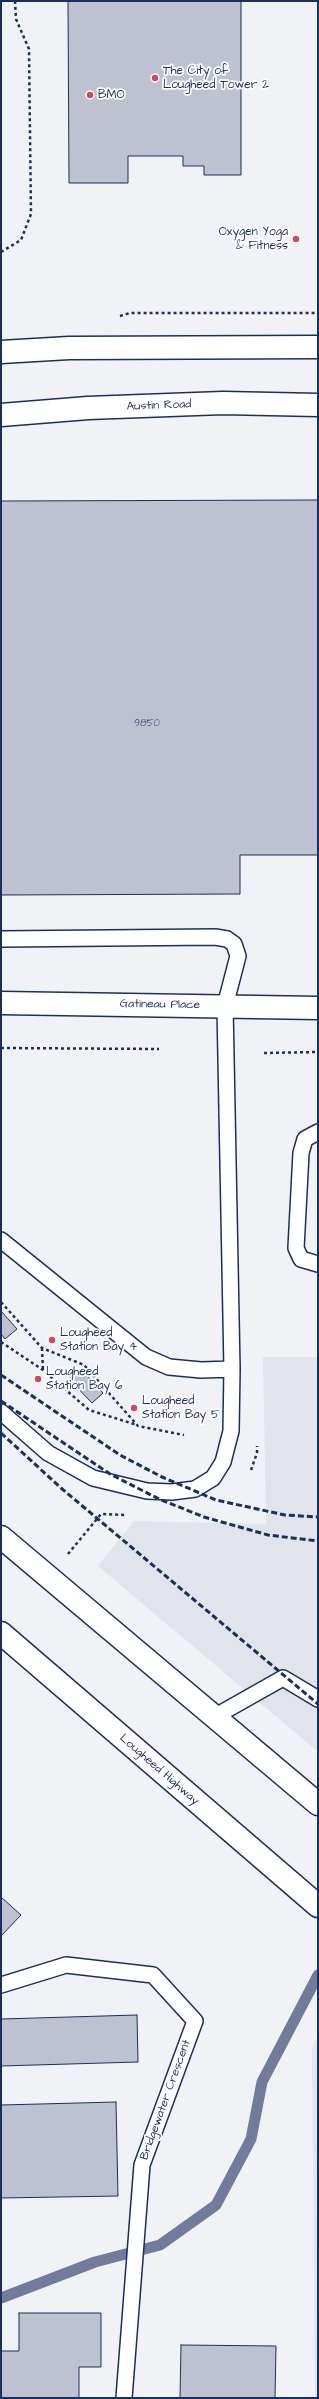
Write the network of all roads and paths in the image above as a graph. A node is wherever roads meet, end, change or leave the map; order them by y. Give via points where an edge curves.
1 (15, 1) edge
2 (1, 252) edge
3 (318, 347) edge
4 (1, 352) edge
5 (318, 405) edge
6 (1, 416) edge
7 (1, 939) edge
8 (1, 1003) edge
9 (225, 1006) junction
10 (318, 1008) edge
11 (1, 1048) edge
12 (159, 1049) dead end
13 (318, 1052) edge
14 (264, 1053) dead end
15 (318, 1132) edge
16 (1, 1240) edge
17 (318, 1264) edge
18 (1, 1302) edge
19 (1, 1342) edge
20 (42, 1348) junction
21 (232, 1369) junction
22 (43, 1370) junction
23 (1, 1412) edge
24 (138, 1426) junction
25 (184, 1435) dead end
26 (101, 1514) dead end
27 (1, 1537) edge
28 (66, 1556) dead end
29 (1, 1633) edge
30 (318, 1699) edge
31 (214, 1717) junction
32 (318, 1804) edge
33 (318, 1906) edge
34 (1, 1985) edge
35 (124, 2398) edge

1 - 2 path via 16,19 29,48 31,214 21,240
3 - 4 main road via 69,348
5 - 6 main road, Austin Road via 224,403 88,408
7 - 9 lane via 227,939 234,944 238,960
8 - 9 main road, Gatineau Place
9 - 10 main road, Gatineau Place
9 - 21 lane
11 - 12 path
13 - 14 path
15 - 17 lane via 305,1140 301,1153 296,1248 301,1258
16 - 21 lane via 146,1357 169,1367
18 - 20 path
19 - 22 path
20 - 22 path
20 - 24 path via 84,1365
21 - 23 lane via 230,1440 223,1462 213,1478 195,1490 147,1491 93,1478 48,1453
22 - 24 path via 89,1410
24 - 25 path
26 - 28 path
27 - 31 main road
29 - 33 main road, Lougheed Highway
30 - 31 lane via 283,1678
31 - 32 main road
34 - 35 lane, Bridgewater Crescent via 66,1965 153,1975 195,2021 142,2165

